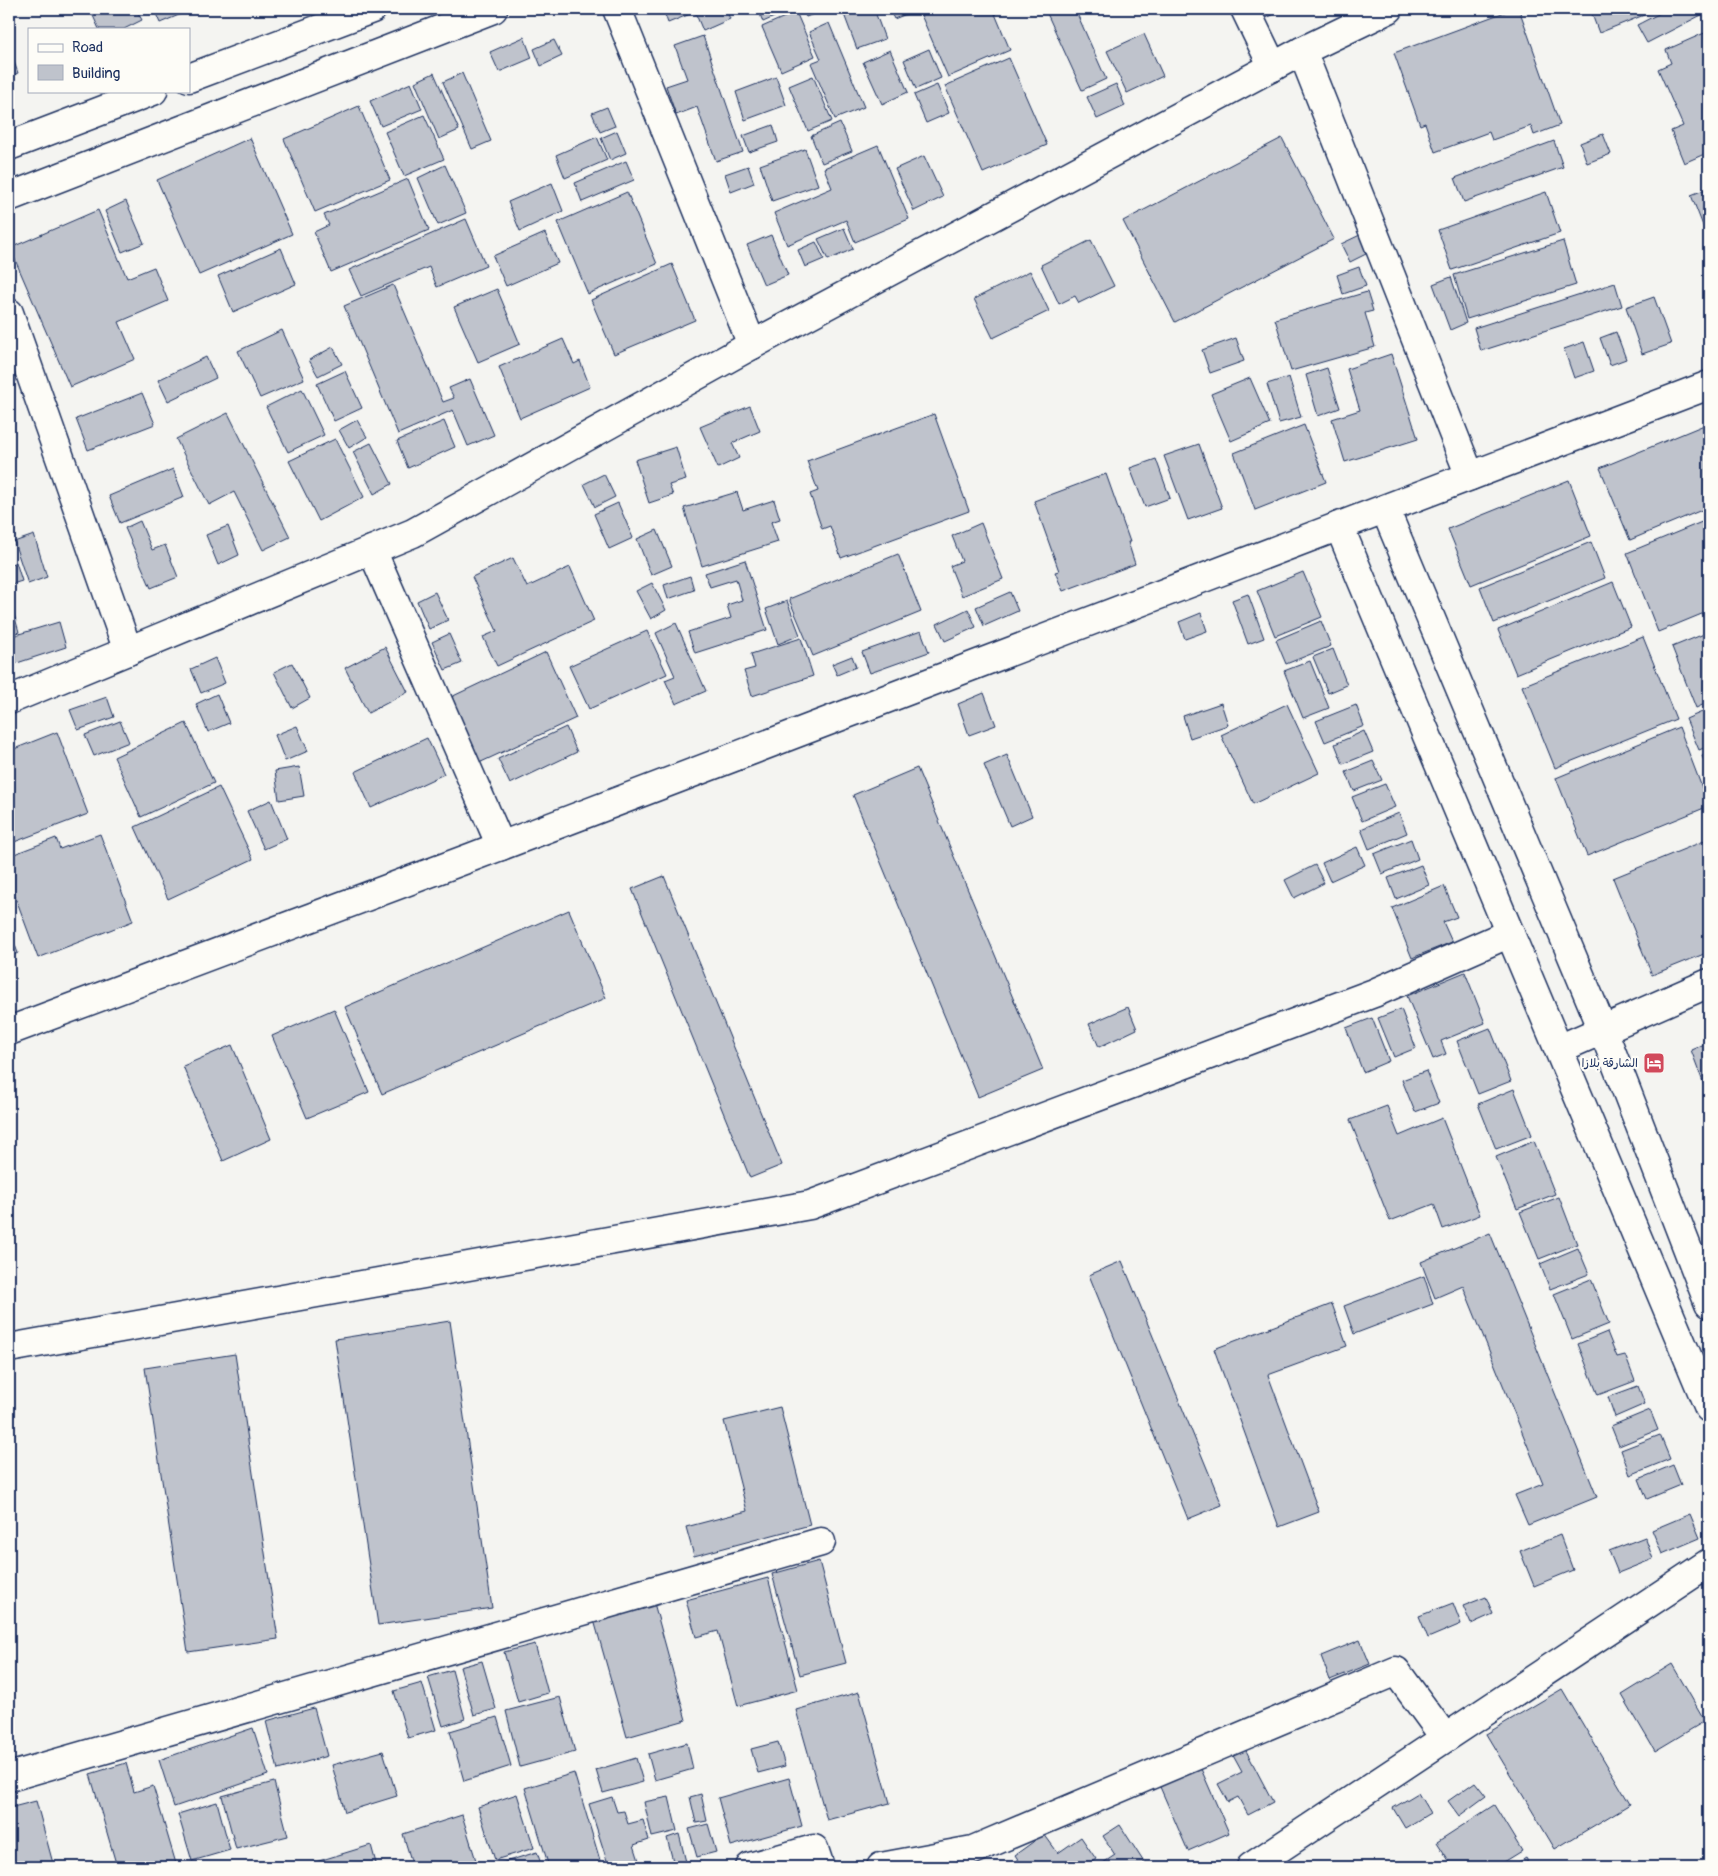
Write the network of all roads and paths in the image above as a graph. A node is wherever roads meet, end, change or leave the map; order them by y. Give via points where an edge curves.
1 (372, 9) edge
2 (493, 9) edge
3 (617, 9) edge
4 (1244, 9) edge
5 (1389, 9) edge
6 (1302, 51) junction
7 (1273, 67) junction
8 (190, 78) edge
9 (150, 92) edge
10 (9, 146) edge
11 (9, 197) edge
12 (9, 313) edge
13 (752, 345) junction
14 (1709, 385) edge
15 (1470, 476) junction
16 (1385, 509) junction
17 (1340, 526) junction
18 (372, 550) junction
19 (128, 651) junction
20 (9, 700) edge
21 (501, 846) junction
22 (1510, 933) junction
23 (1709, 983) edge
24 (1602, 1030) junction
25 (9, 1031) edge
26 (1559, 1049) junction
27 (1709, 1304) edge
28 (9, 1348) edge
29 (1709, 1408) edge
30 (821, 1542) dead end
31 (1709, 1562) edge
32 (1445, 1738) junction
33 (9, 1777) edge
34 (750, 1867) edge
35 (820, 1867) edge
36 (881, 1867) edge
37 (1251, 1867) edge

1 - 8 street
2 - 11 street
3 - 13 street
4 - 7 street
5 - 6 street
6 - 7 street
6 - 15 street
7 - 13 street
9 - 10 street
12 - 19 street
13 - 18 street via 412,533
14 - 15 street
15 - 16 street
16 - 17 street
16 - 24 street
17 - 21 street
17 - 22 street
18 - 19 street
18 - 21 street
19 - 20 street
21 - 25 street
22 - 26 street
22 - 28 street via 1374,993 810,1206
23 - 24 street
24 - 26 street
24 - 27 street
26 - 29 street
30 - 33 street
31 - 32 street
32 - 36 street via 1396,1671 973,1850
32 - 37 street
34 - 35 street via 814,1848

